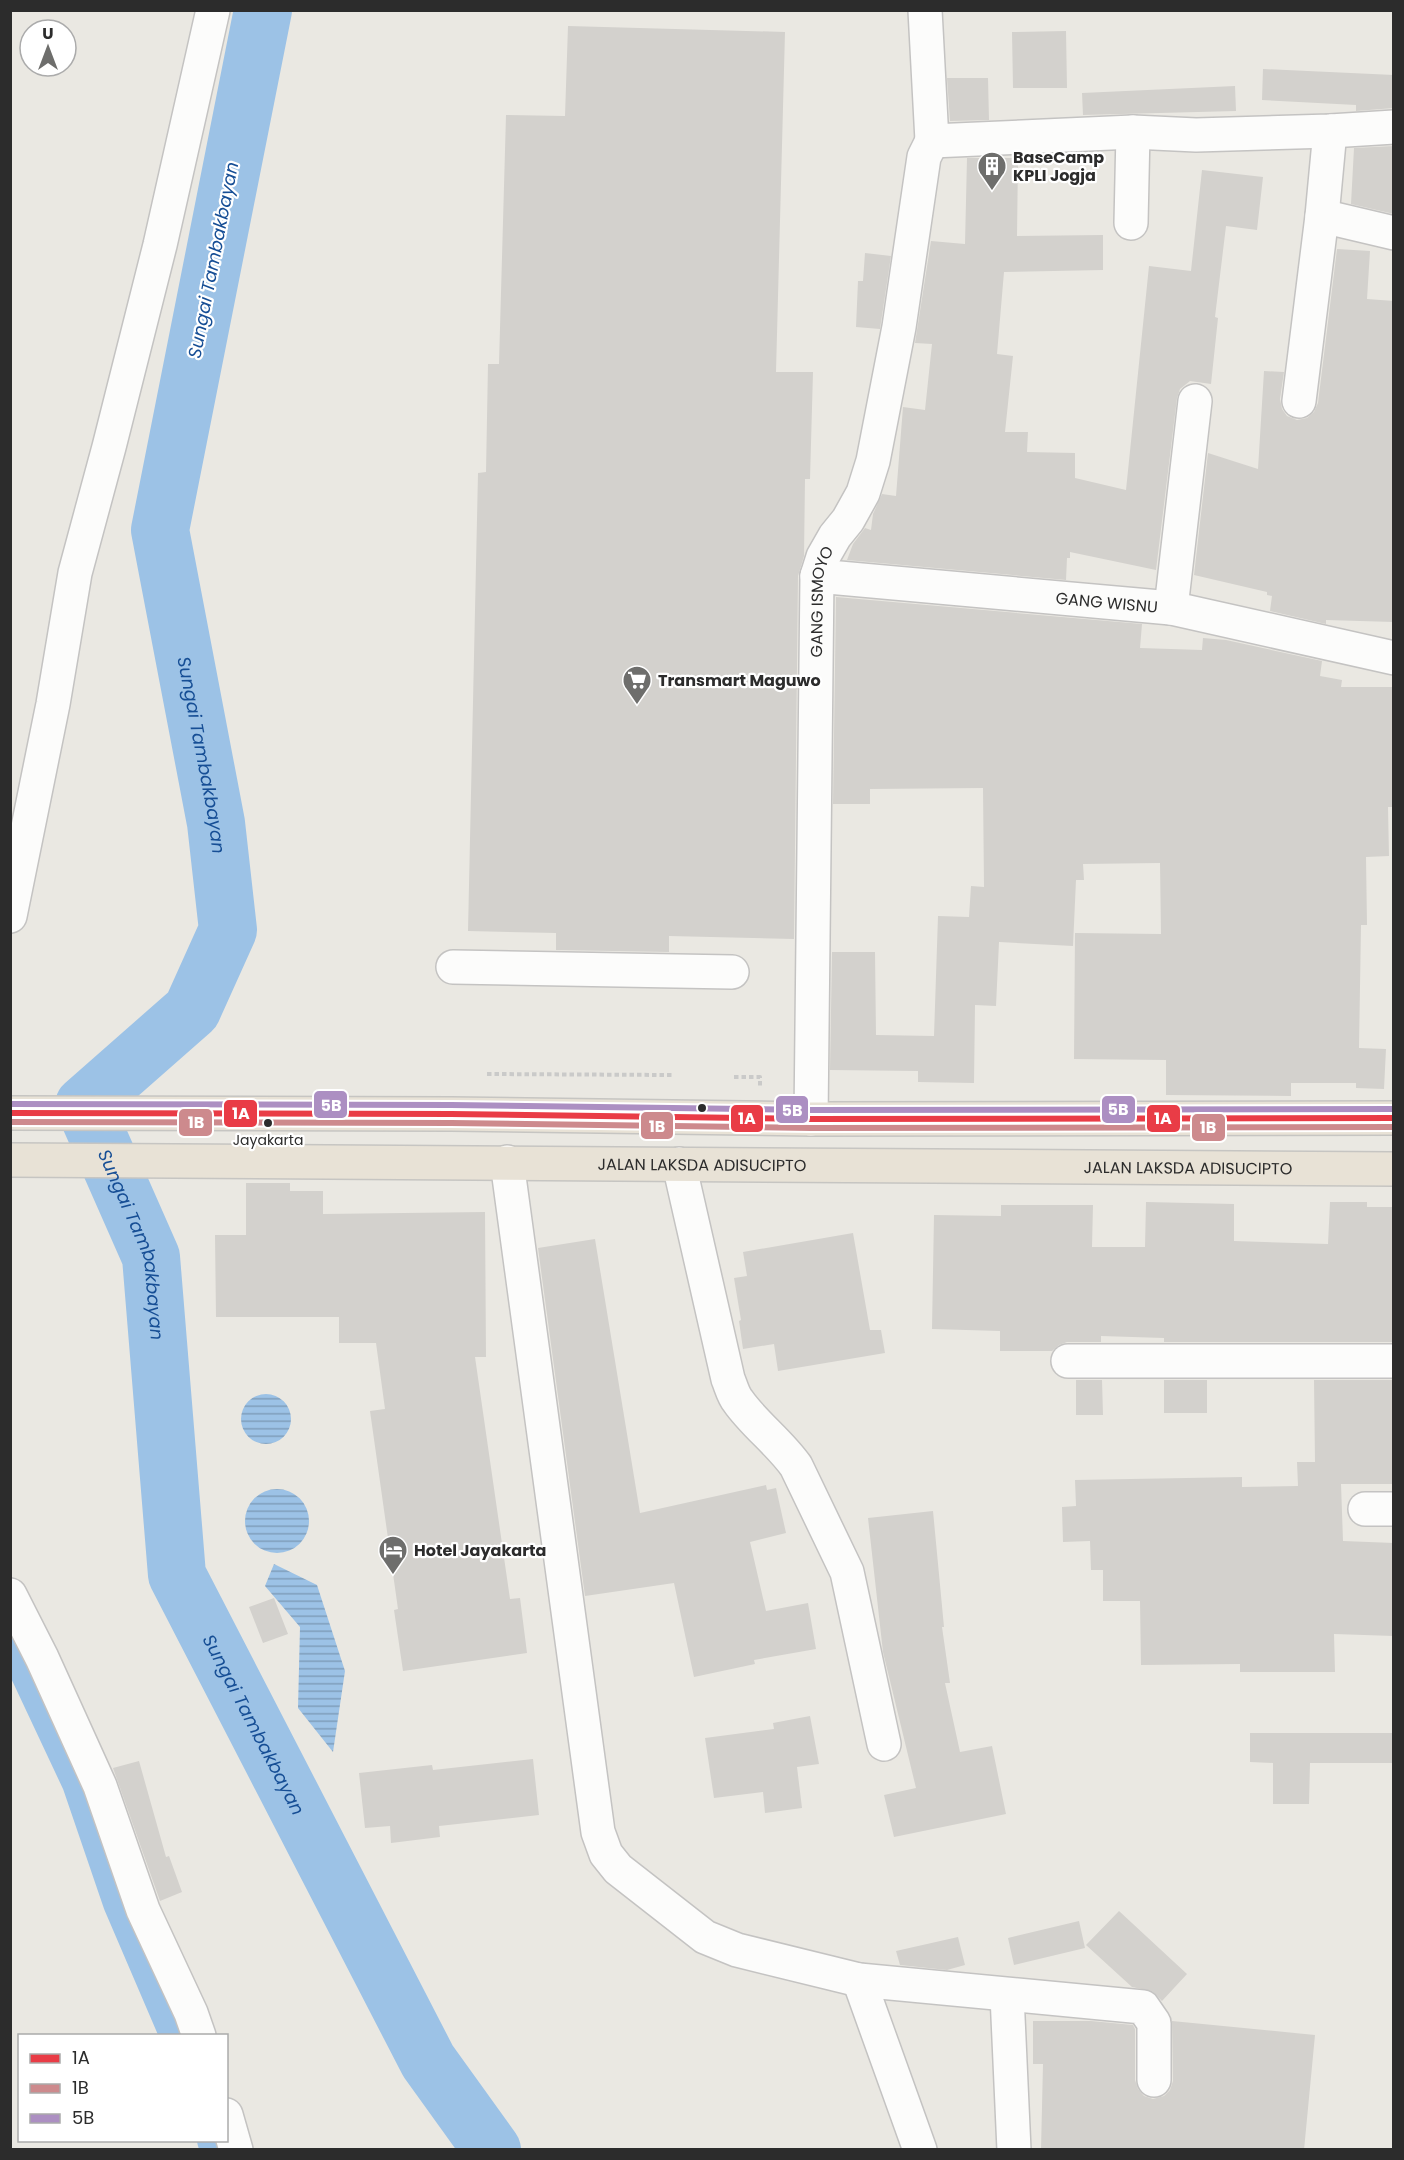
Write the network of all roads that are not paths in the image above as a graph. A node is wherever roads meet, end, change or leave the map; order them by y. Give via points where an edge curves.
1 (213, 10) edge
2 (925, 10) edge
3 (1394, 126) edge
4 (1330, 131) junction
5 (1133, 132) junction
6 (932, 141) junction
7 (1322, 216) junction
8 (1131, 223) dead end
9 (1394, 233) edge
10 (1195, 401) dead end
11 (1299, 401) dead end
12 (817, 576) junction
13 (1171, 608) junction
14 (1394, 658) edge
15 (18, 839) edge
16 (10, 916) edge
17 (453, 967) dead end
18 (732, 972) dead end
19 (11, 1113) edge
20 (812, 1119) junction
21 (1394, 1119) edge
22 (10, 1160) edge
23 (507, 1162) junction
24 (679, 1164) junction
25 (1394, 1169) edge
26 (1394, 1360) edge
27 (1068, 1361) dead end
28 (10, 1595) edge
29 (884, 1744) dead end
30 (859, 1980) junction
31 (1007, 1995) junction
32 (198, 2034) edge
33 (1154, 2080) dead end
34 (228, 2122) edge
35 (236, 2150) edge
36 (920, 2150) edge
37 (1014, 2150) edge

1 - 15 street via 160,245 75,573 53,704
2 - 6 street
3 - 4 street
4 - 5 street via 1196,135
4 - 7 street
5 - 6 street
5 - 8 street
6 - 12 street, GANG ISMOYO via 924,157 899,327 873,461 863,493 823,557
7 - 9 street
7 - 11 street
10 - 13 street
12 - 13 street, GANG WISNU
12 - 20 street, GANG ISMOYO
13 - 14 street, GANG WISNU
15 - 16 street
17 - 18 street
19 - 20 highway
20 - 21 highway
22 - 23 highway, JALAN LAKSDA ADISUCIPTO
23 - 24 highway, JALAN LAKSDA ADISUCIPTO
23 - 30 street via 598,1832 606,1854 618,1869 705,1936 737,1950
24 - 25 highway, JALAN LAKSDA ADISUCIPTO
24 - 29 street via 728,1379 737,1401 796,1466 847,1572
26 - 27 street
28 - 32 street via 100,1786 143,1910
30 - 31 street
30 - 36 street
31 - 33 street via 1143,2007 1154,2023
31 - 37 street
34 - 35 street

